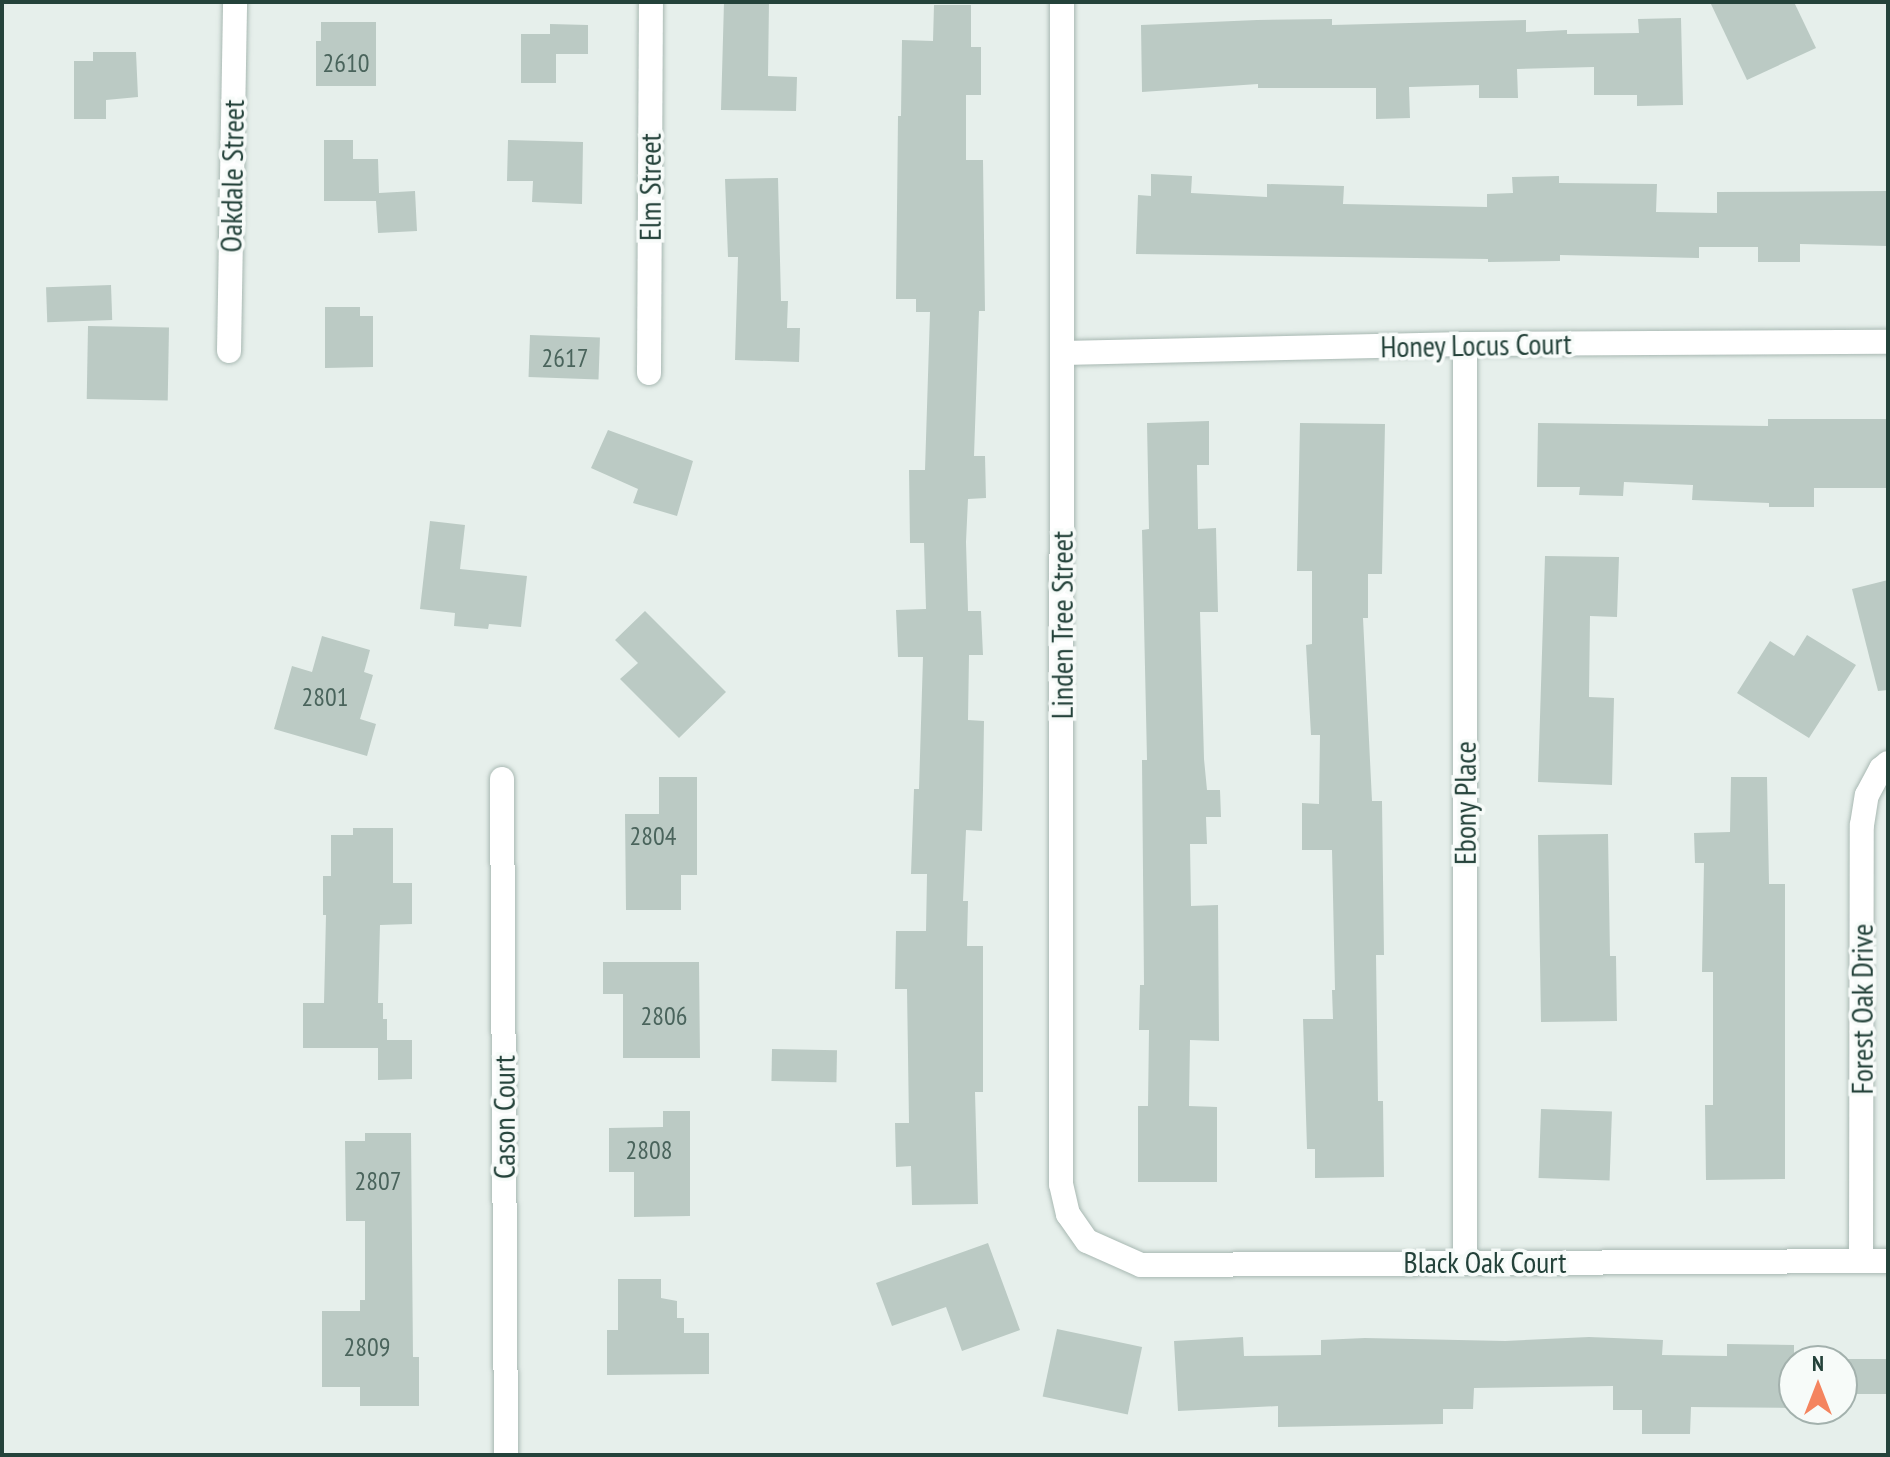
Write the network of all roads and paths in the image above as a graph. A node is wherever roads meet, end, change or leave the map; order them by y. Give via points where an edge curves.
1 (235, 2) edge
2 (651, 2) edge
3 (1062, 2) edge
4 (1888, 342) edge
5 (1465, 344) junction
6 (229, 351) dead end
7 (1063, 353) junction
8 (649, 373) dead end
9 (1888, 763) edge
10 (502, 779) dead end
11 (1087, 1241) joint
12 (1861, 1261) junction
13 (1888, 1261) edge
14 (1465, 1262) junction
15 (506, 1455) edge

1 - 6 street, Oakdale Street
2 - 8 street, Elm Street
3 - 7 street, Linden Tree Street
4 - 5 street, Honey Locus Court
5 - 7 street, Honey Locus Court
5 - 14 street, Ebony Place
7 - 11 street, Linden Tree Street via 1061,1184 1068,1214
9 - 12 street, Forest Oak Drive via 1867,795 1862,825
10 - 15 street, Cason Court
11 - 14 street, Black Oak Court via 1141,1265
12 - 13 street, Black Oak Court
12 - 14 street, Black Oak Court

